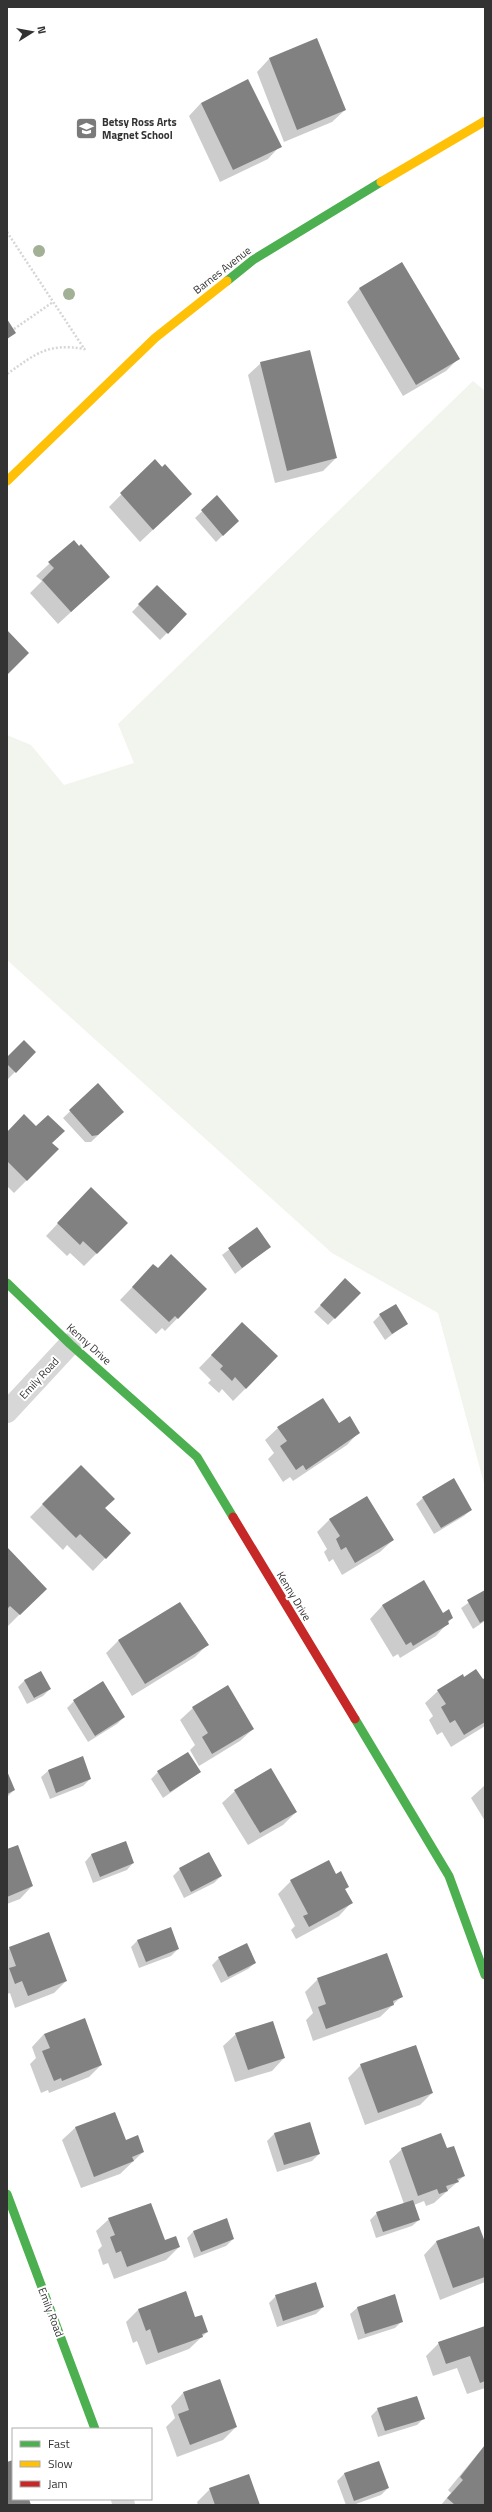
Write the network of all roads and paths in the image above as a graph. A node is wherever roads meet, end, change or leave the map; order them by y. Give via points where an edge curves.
1 (485, 121) edge
2 (7, 232) edge
3 (53, 302) junction
4 (14, 329) dead end
5 (7, 374) edge
6 (7, 481) edge
7 (7, 1283) edge
8 (70, 1344) junction
9 (7, 1412) edge
10 (485, 1975) edge
11 (7, 2194) edge
12 (95, 2428) edge

1 - 6 street, Barnes Avenue via 253,260 155,338
2 - 3 path
3 - 4 path
3 - 5 path via 85,350 64,346 50,348
7 - 8 street, Kenny Drive
8 - 9 street, Emily Road
8 - 10 street, Kenny Drive via 197,1457 448,1876
11 - 12 street, Emily Road

